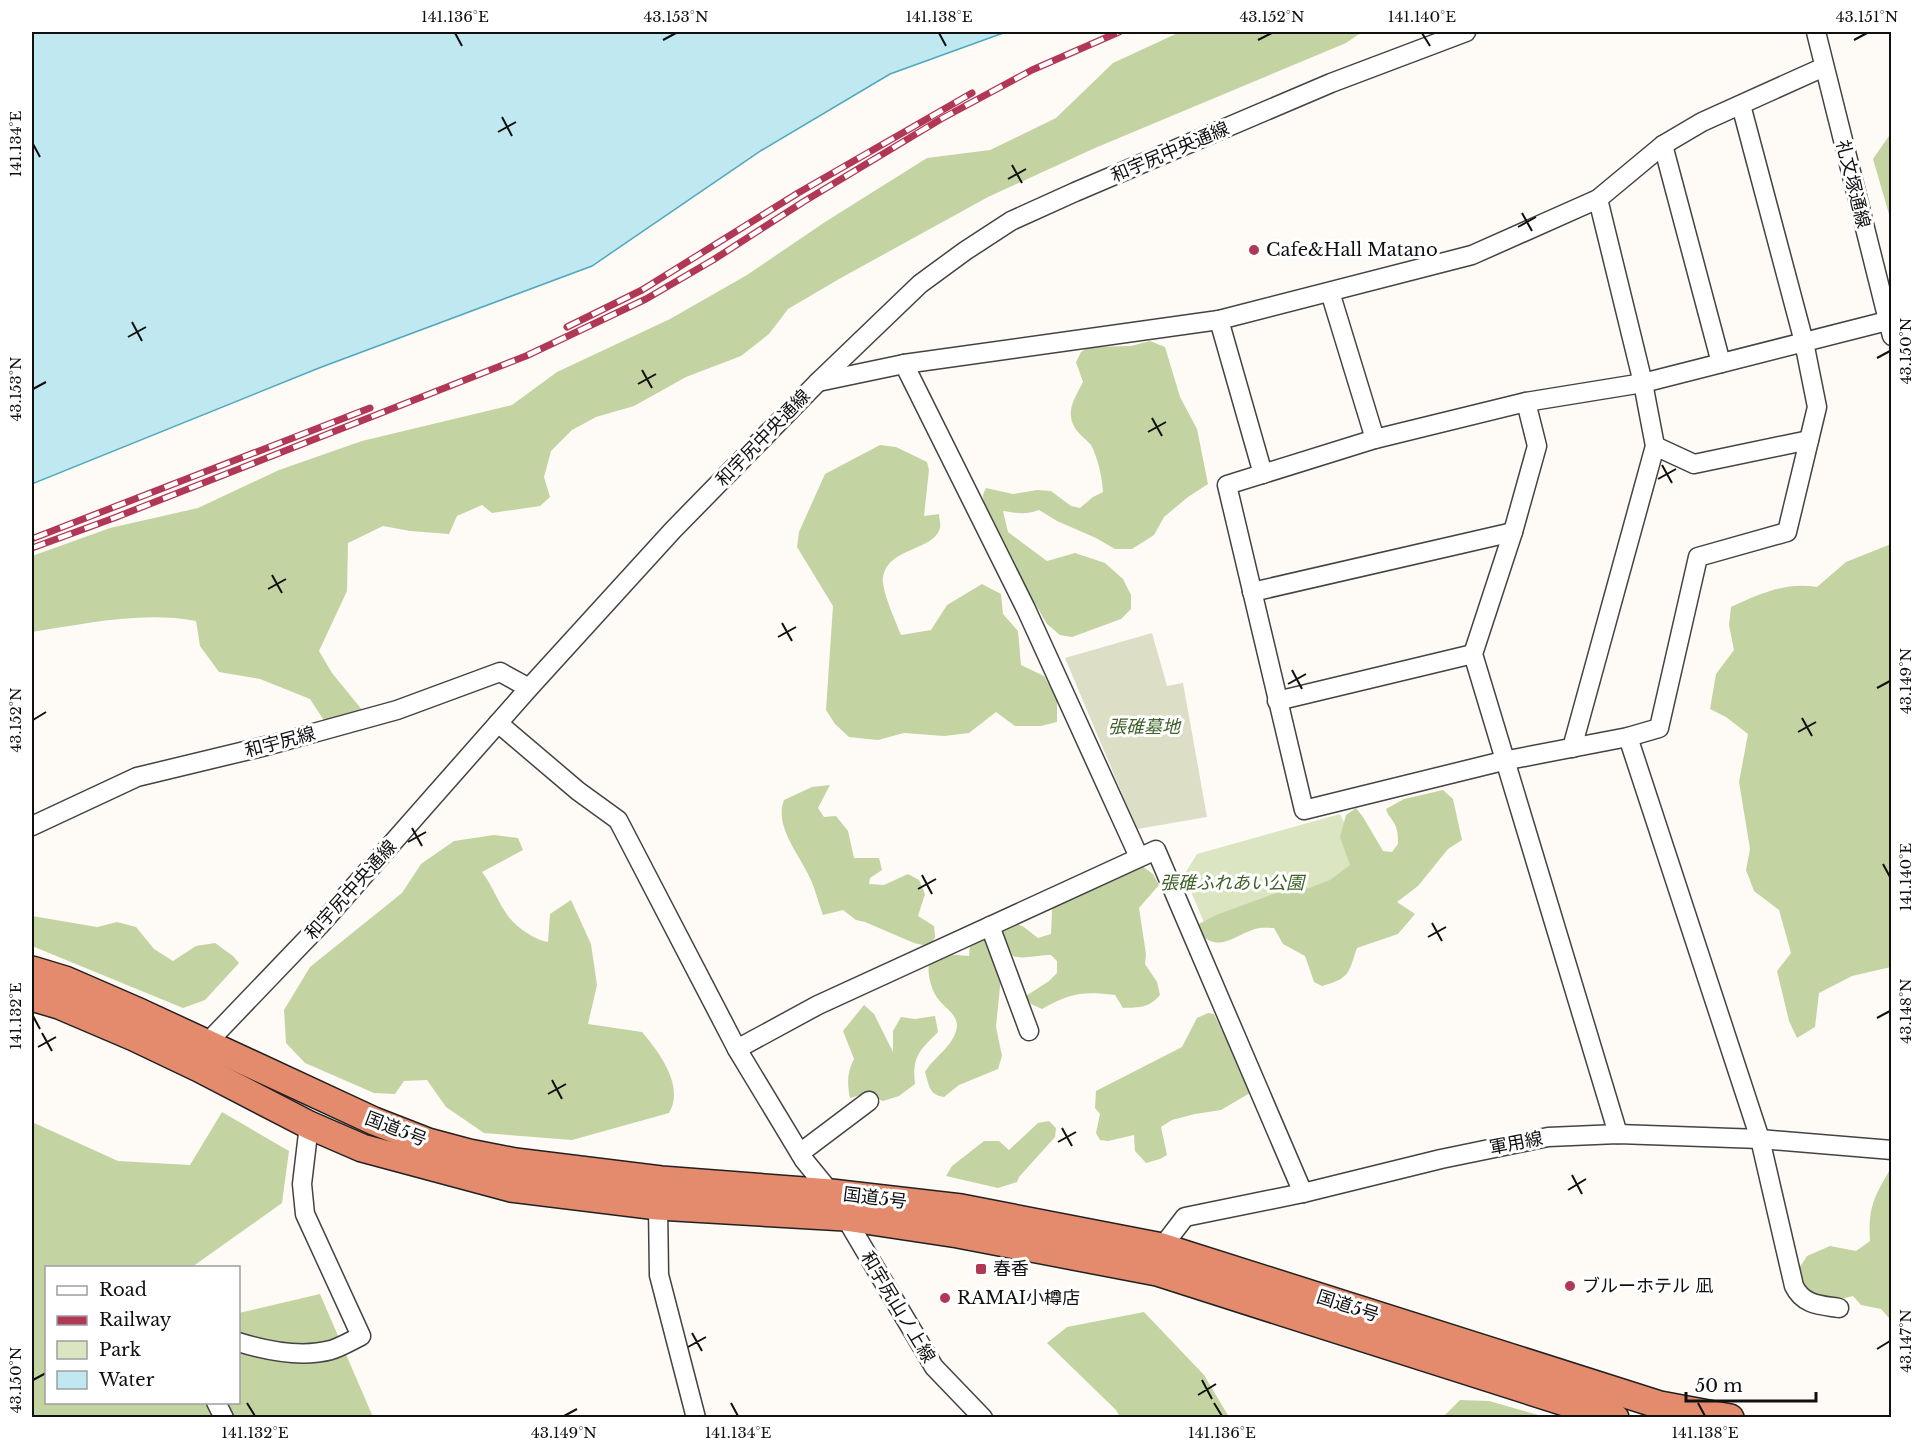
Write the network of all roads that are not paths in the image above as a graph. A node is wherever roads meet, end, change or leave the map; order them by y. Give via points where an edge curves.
1 (1466, 32) edge
2 (1816, 32) edge
3 (1824, 67) junction
4 (1741, 105) junction
5 (1663, 145) junction
6 (1598, 199) junction
7 (1330, 292) junction
8 (1219, 320) junction
9 (1889, 329) edge
10 (1804, 342) junction
11 (1721, 363) junction
12 (904, 364) junction
13 (818, 382) junction
14 (1643, 383) junction
15 (1526, 402) junction
16 (1375, 439) junction
17 (1809, 440) junction
18 (1655, 446) junction
19 (1263, 474) junction
20 (1513, 532) junction
21 (1252, 592) junction
22 (1473, 654) junction
23 (529, 688) junction
24 (1277, 701) junction
25 (498, 723) junction
26 (1628, 737) junction
27 (1572, 747) junction
28 (1503, 761) junction
29 (32, 826) edge
30 (1139, 857) junction
31 (990, 926) junction
32 (32, 970) edge
33 (32, 997) edge
34 (1029, 1031) dead end
35 (206, 1044) junction
36 (737, 1048) junction
37 (869, 1101) dead end
38 (309, 1125) junction
39 (1618, 1134) junction
40 (1760, 1139) junction
41 (1892, 1150) edge
42 (800, 1153) junction
43 (831, 1193) junction
44 (1303, 1193) junction
45 (658, 1206) junction
46 (845, 1217) junction
47 (1162, 1247) junction
48 (1839, 1308) dead end
49 (240, 1343) edge
50 (217, 1404) edge
51 (224, 1418) edge
52 (696, 1418) edge
53 (983, 1418) edge
54 (1615, 1418) edge
55 (1730, 1418) edge

1 - 13 street, 和宇尻中央通線 via 1331,83 1011,221 920,284
2 - 3 street, 礼文塚通線
3 - 4 street
3 - 9 street, 礼文塚通線
4 - 5 street
4 - 10 street
5 - 6 street
5 - 11 street
6 - 7 street via 1472,255
6 - 14 street
7 - 8 street
7 - 16 street
8 - 12 street
8 - 19 street
9 - 10 street
10 - 11 street
10 - 17 street via 1817,407
11 - 14 street
12 - 13 street
12 - 30 street via 1026,609
13 - 23 street, 和宇尻中央通線 via 673,530
14 - 15 street
14 - 18 street
15 - 16 street
15 - 20 street via 1537,446
16 - 19 street
17 - 18 street via 1694,464
17 - 26 street via 1787,532 1698,557 1659,728
18 - 27 street
19 - 21 street via 1227,486
20 - 21 street
20 - 22 street
21 - 24 street
22 - 24 street
22 - 28 street
23 - 25 street, 和宇尻中央通線
23 - 29 street, 和宇尻線 via 500,672 397,710 270,746 137,777
24 - 28 street via 1304,810
25 - 35 street, 和宇尻中央通線 via 321,924
25 - 36 street via 618,820
26 - 27 street
26 - 40 street
27 - 28 street
28 - 39 street
30 - 31 street
30 - 44 street via 1156,850
31 - 34 street
31 - 36 street via 818,1005
32 - 35 highway, 国道5号 via 65,980
33 - 38 highway, 国道5号 via 134,1037
35 - 43 highway, 国道5号 via 374,1121 469,1153 661,1180
36 - 42 street
37 - 42 street
38 - 45 highway, 国道5号 via 362,1149 511,1188
38 - 49 street via 302,1184 305,1214 361,1336 332,1350 317,1352 286,1353
39 - 40 street, 軍用線
39 - 44 street, 軍用線 via 1548,1137
40 - 41 street, 軍用線
40 - 48 street via 1794,1286 1808,1302
42 - 43 street
43 - 47 highway, 国道5号 via 961,1208
44 - 47 street, 軍用線 via 1185,1217
45 - 46 highway, 国道5号
45 - 52 street via 659,1275
46 - 53 street, 和宇尻山ノ上線 via 934,1367
46 - 54 highway, 国道5号 via 1157,1272
47 - 55 highway, 国道5号 via 1660,1405
50 - 51 street

